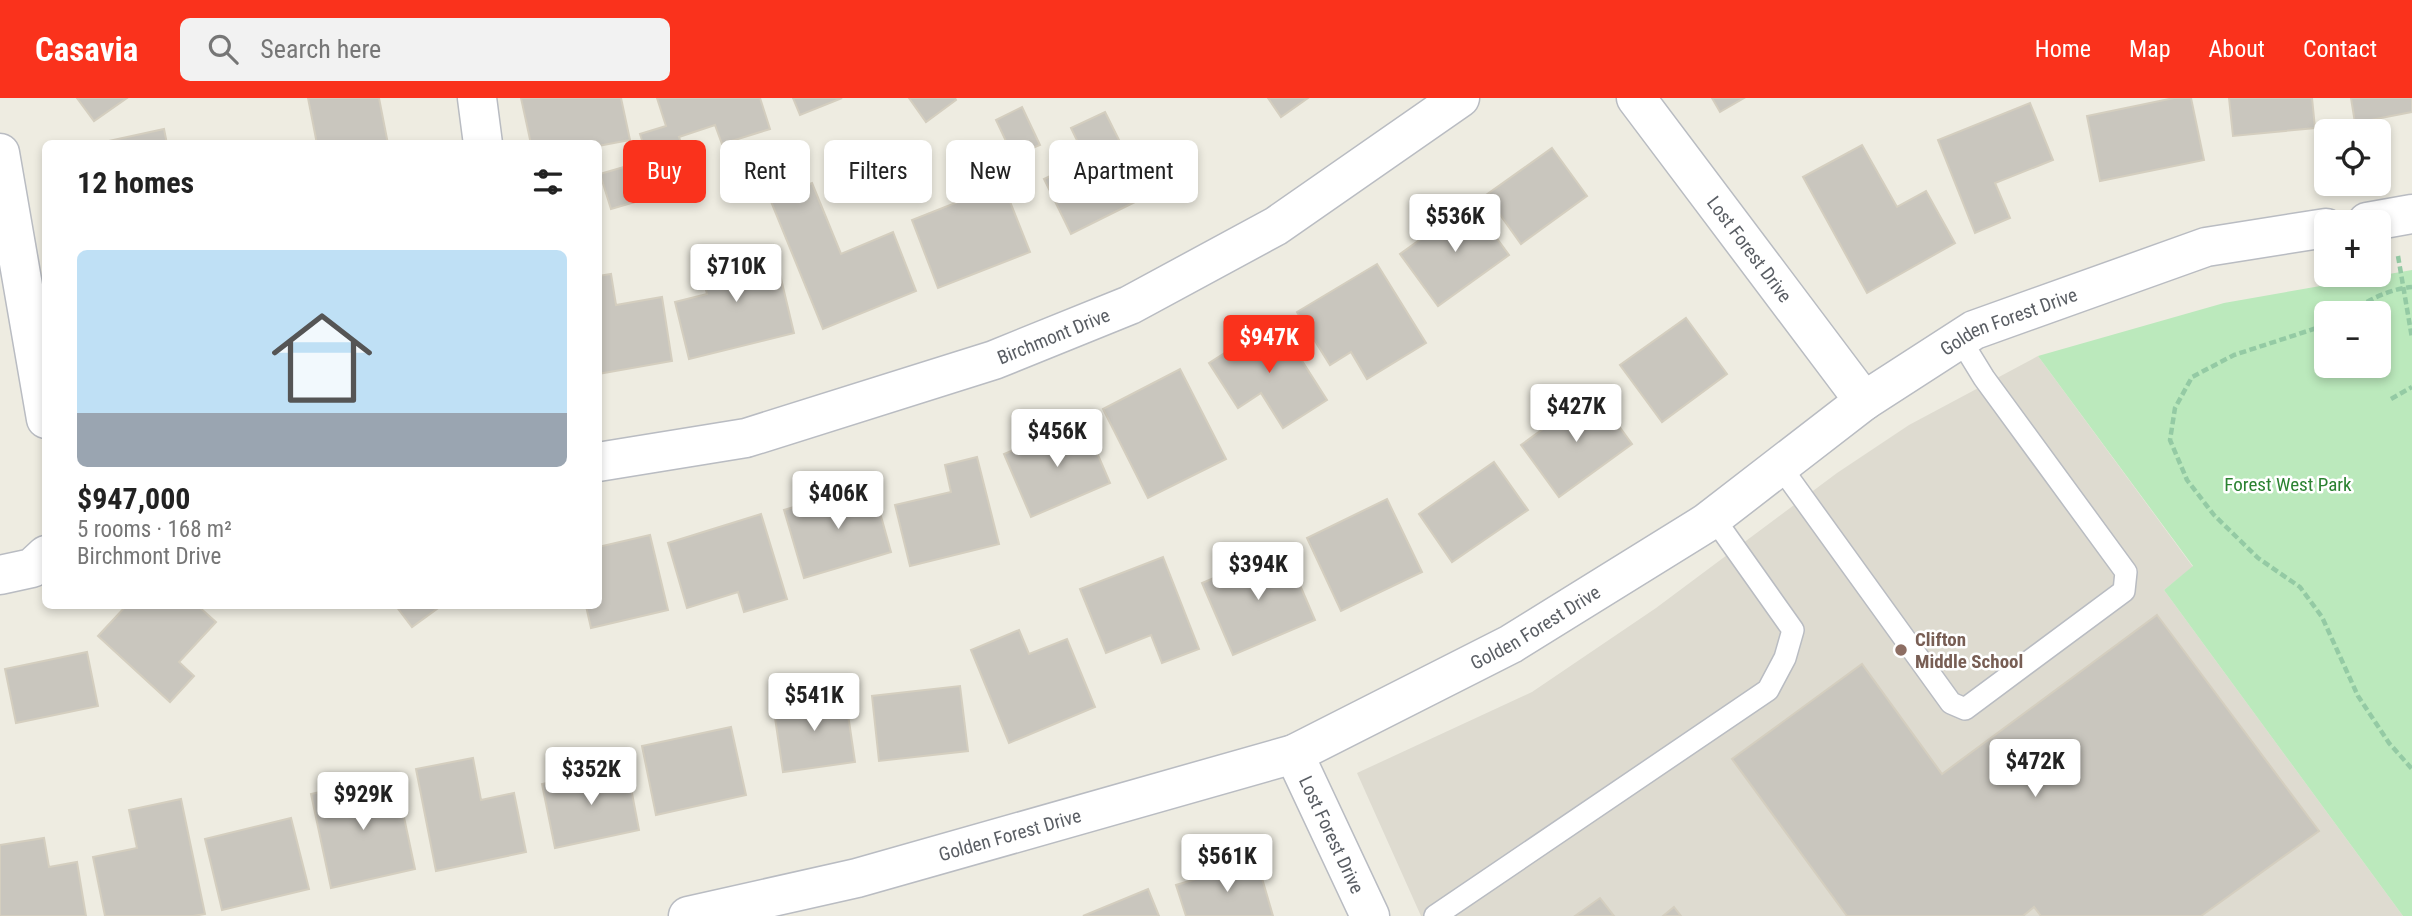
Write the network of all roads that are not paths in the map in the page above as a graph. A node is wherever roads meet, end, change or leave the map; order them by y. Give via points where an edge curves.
1 (477, 98) edge
2 (1460, 98) edge
3 (1636, 98) edge
4 (482, 140) edge
5 (0, 153) edge
6 (2314, 230) edge
7 (1960, 339) junction
8 (42, 396) edge
9 (1864, 401) junction
10 (602, 461) edge
11 (1780, 466) junction
12 (1713, 517) junction
13 (42, 559) edge
14 (0, 575) edge
15 (1294, 754) junction
16 (688, 916) edge
17 (1370, 916) edge
18 (1435, 916) edge

1 - 4 street
2 - 10 street, Birchmont Drive via 1276,226 1130,305 994,360 746,438
3 - 9 street, Lost Forest Drive
5 - 8 street
6 - 7 street, Golden Forest Drive via 2206,247 1974,330
7 - 9 street, Golden Forest Drive
7 - 11 lane via 2126,572 2124,591 1965,709 1951,703
9 - 11 street, Golden Forest Drive
11 - 12 street, Golden Forest Drive
12 - 15 street, Golden Forest Drive via 1511,644
12 - 18 lane via 1793,631 1786,658 1768,690
13 - 14 street via 32,568
15 - 16 street, Golden Forest Drive via 857,878
15 - 17 street, Lost Forest Drive

